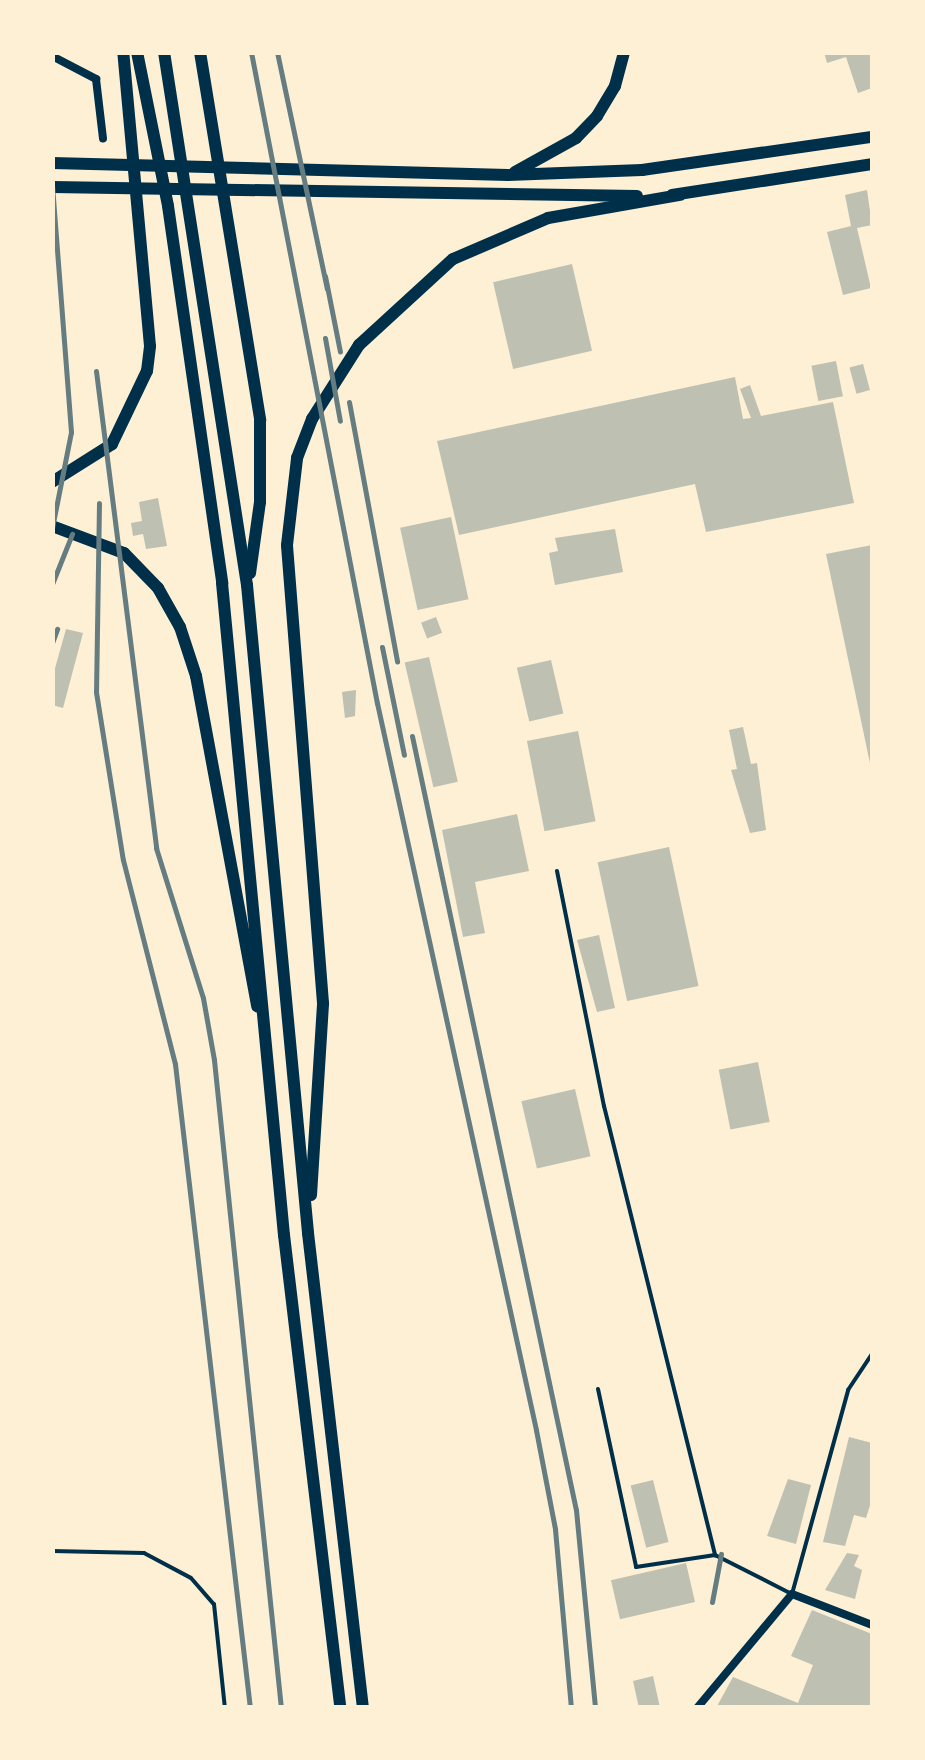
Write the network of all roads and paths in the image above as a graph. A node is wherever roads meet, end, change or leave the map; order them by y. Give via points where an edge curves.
1 (123, 52) edge
2 (137, 52) edge
3 (164, 52) edge
4 (200, 52) edge
5 (624, 52) edge
6 (52, 56) edge
7 (872, 138) edge
8 (104, 140) dead end
9 (52, 163) edge
10 (872, 164) edge
11 (508, 175) junction
12 (52, 187) edge
13 (594, 203) junction
14 (52, 482) edge
15 (52, 526) edge
16 (247, 585) junction
17 (557, 871) dead end
18 (270, 1060) junction
19 (308, 1233) junction
20 (872, 1354) edge
21 (598, 1389) dead end
22 (52, 1551) edge
23 (715, 1554) junction
24 (792, 1594) junction
25 (872, 1625) edge
26 (226, 1708) edge
27 (340, 1708) edge
28 (363, 1708) edge
29 (697, 1708) edge

1 - 14 highway via 147,371 128,422 90,463
2 - 18 highway via 222,583
3 - 16 highway
4 - 16 highway via 260,420 260,502
5 - 11 highway via 597,116 576,138
6 - 8 street via 96,79
7 - 11 highway via 642,170
9 - 11 highway
10 - 13 highway
12 - 13 highway
13 - 19 highway via 497,235 452,258 369,334 312,419 290,492 287,545 323,1003
15 - 18 highway via 124,553 158,588 180,627 196,676 234,903
16 - 19 highway
17 - 23 lane via 604,1106
18 - 27 highway
19 - 28 highway
20 - 24 lane via 848,1390
21 - 23 lane via 636,1567
22 - 26 lane via 144,1553 191,1578 214,1604
23 - 24 lane
24 - 25 street
24 - 29 street

